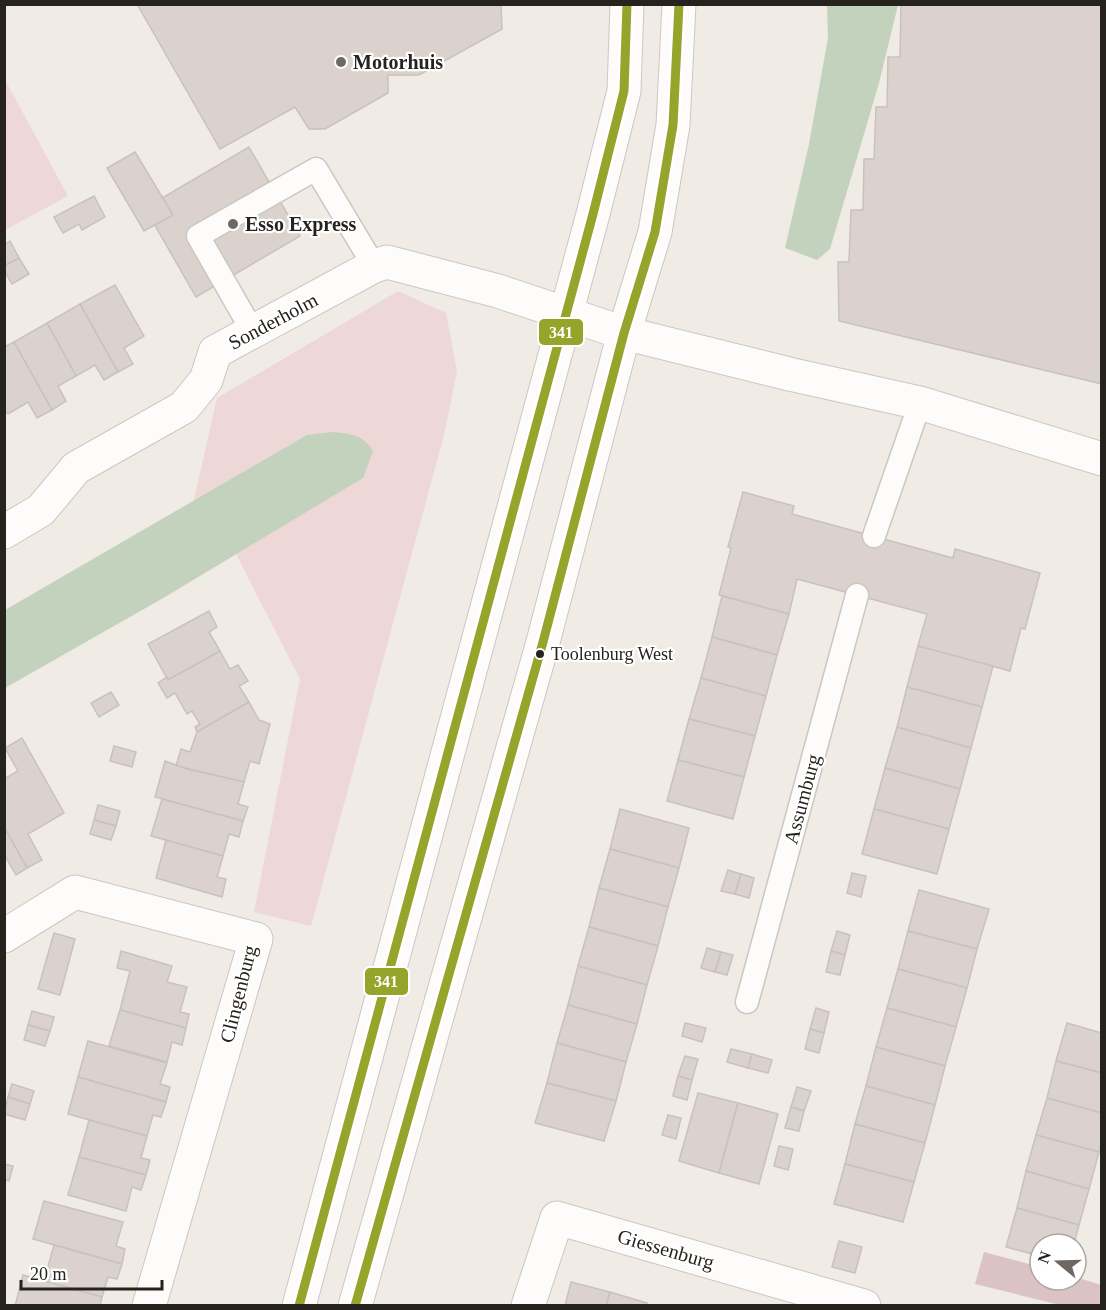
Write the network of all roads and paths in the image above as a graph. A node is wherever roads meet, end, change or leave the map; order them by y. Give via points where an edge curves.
1 (627, 4) edge
2 (679, 4) edge
3 (374, 266) junction
4 (565, 314) junction
5 (253, 332) junction
6 (624, 333) junction
7 (920, 403) junction
8 (1101, 459) edge
9 (4, 532) edge
10 (874, 536) dead end
11 (857, 595) dead end
12 (4, 936) edge
13 (747, 1002) dead end
14 (149, 1305) edge
15 (299, 1305) edge
16 (355, 1305) edge
17 (528, 1305) edge
18 (864, 1305) edge

1 - 4 main road via 624,91
2 - 6 main road via 673,125 655,232
3 - 4 main road, Sonderholm via 387,262 498,291
3 - 5 main road, Sonderholm
3 - 5 lane via 316,169 198,236
4 - 6 main road, Sonderholm
4 - 15 main road
5 - 9 main road, Sonderholm via 214,352 206,380 184,407 76,468 41,510
6 - 7 main road
6 - 16 main road via 543,642
7 - 8 main road
7 - 10 lane
11 - 13 lane, Assumburg
12 - 14 main road, Clingenburg via 75,892 256,939
17 - 18 main road, Giessenburg via 557,1218

